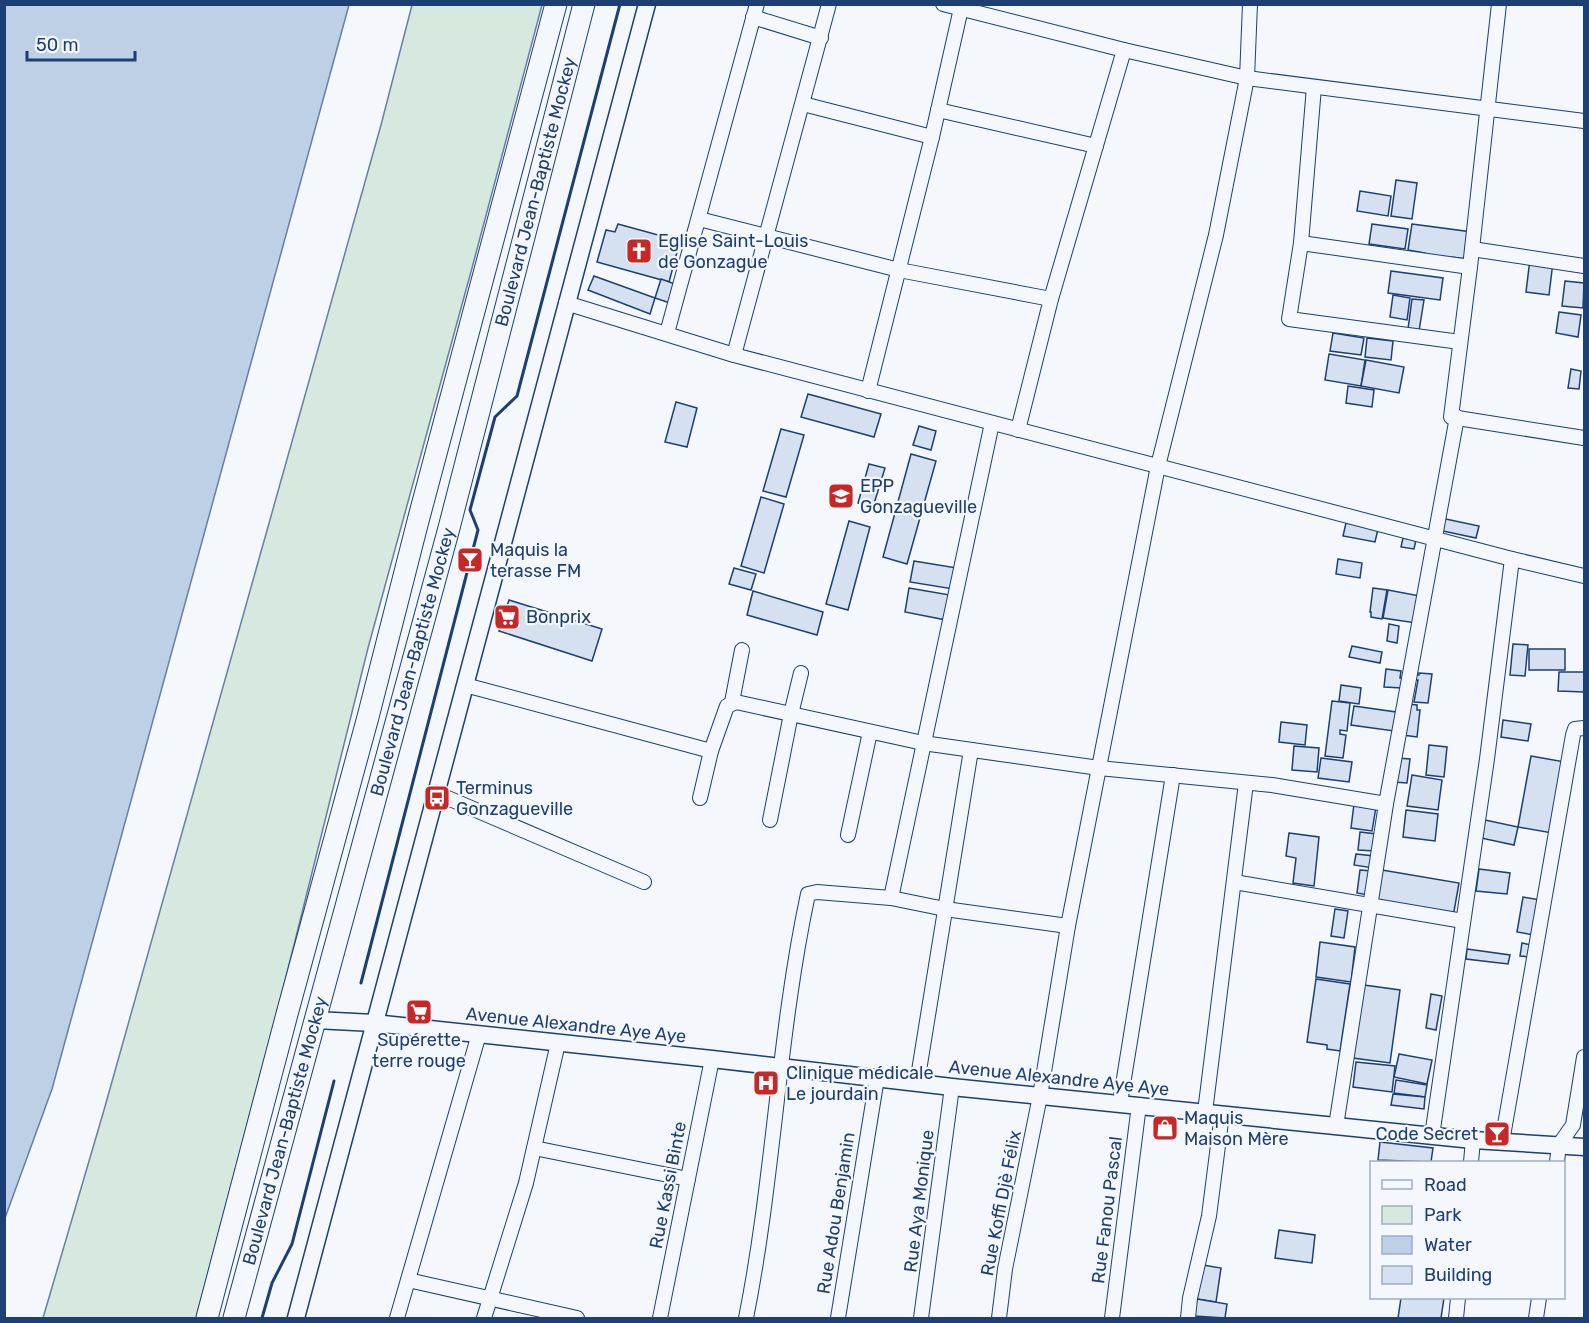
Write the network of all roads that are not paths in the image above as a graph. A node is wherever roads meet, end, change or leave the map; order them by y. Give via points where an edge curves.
1 (556, 4) edge
2 (584, 4) edge
3 (647, 4) edge
4 (829, 4) edge
5 (944, 4) edge
6 (1250, 4) edge
7 (1499, 4) edge
8 (961, 7) edge
9 (755, 10) edge
10 (821, 38) junction
11 (1125, 50) junction
12 (1247, 78) junction
13 (1314, 87) junction
14 (804, 104) junction
15 (1487, 109) junction
16 (938, 110) junction
17 (1584, 121) edge
18 (932, 137) junction
19 (1096, 146) junction
20 (699, 219) junction
21 (767, 237) junction
22 (1301, 243) junction
23 (1472, 249) junction
24 (1584, 266) edge
25 (1470, 267) junction
26 (899, 270) junction
27 (1051, 299) junction
28 (566, 303) junction
29 (667, 333) junction
30 (1460, 342) junction
31 (734, 355) junction
32 (868, 391) junction
33 (1457, 417) junction
34 (993, 423) junction
35 (1018, 430) junction
36 (1584, 438) edge
37 (1158, 466) junction
38 (1434, 538) junction
39 (1512, 559) junction
40 (1584, 576) edge
41 (742, 650) dead end
42 (801, 674) dead end
43 (465, 686) junction
44 (732, 702) junction
45 (791, 714) junction
46 (1584, 728) edge
47 (870, 732) junction
48 (923, 743) junction
49 (971, 750) junction
50 (711, 751) junction
51 (1099, 768) junction
52 (1173, 776) junction
53 (1246, 783) junction
54 (436, 793) junction
55 (700, 798) dead end
56 (1386, 804) junction
57 (770, 820) dead end
58 (848, 835) dead end
59 (644, 882) dead end
60 (1234, 882) junction
61 (891, 898) junction
62 (1371, 905) junction
63 (945, 909) junction
64 (1462, 921) junction
65 (1068, 926) junction
66 (315, 1020) junction
67 (374, 1023) junction
68 (479, 1034) junction
69 (558, 1043) junction
70 (1584, 1057) edge
71 (712, 1059) junction
72 (781, 1067) junction
73 (877, 1078) junction
74 (917, 1083) junction
75 (952, 1088) junction
76 (1040, 1096) junction
77 (1120, 1103) junction
78 (1139, 1105) junction
79 (1214, 1113) junction
80 (1336, 1126) junction
81 (1432, 1136) junction
82 (1473, 1140) junction
83 (1502, 1142) junction
84 (1559, 1145) junction
85 (1584, 1147) edge
86 (534, 1148) junction
87 (1471, 1161) edge
88 (1557, 1161) edge
89 (688, 1179) junction
90 (408, 1280) junction
91 (492, 1299) junction
92 (1458, 1299) edge
93 (1539, 1299) edge
94 (207, 1318) edge
95 (234, 1318) edge
96 (296, 1318) edge
97 (397, 1318) edge
98 (484, 1318) edge
99 (578, 1318) edge
100 (660, 1318) edge
101 (746, 1318) edge
102 (838, 1318) edge
103 (921, 1318) edge
104 (999, 1318) edge
105 (1112, 1318) edge
106 (1188, 1318) edge
107 (1456, 1318) edge
108 (1536, 1318) edge

1 - 94 highway, Boulevard Jean-Baptiste Mockey
2 - 66 highway, Boulevard Jean-Baptiste Mockey via 449,528
3 - 28 street
4 - 10 street
5 - 8 street
6 - 12 street, Rue Koffi Djè Félix
7 - 15 street
8 - 11 street
8 - 16 street
9 - 10 street
9 - 20 street
10 - 14 street
11 - 12 street
11 - 19 street
12 - 13 street
12 - 37 street, Rue Koffi Djè Félix via 1216,235
13 - 15 street
13 - 22 street
14 - 18 street
14 - 21 street
15 - 17 street
15 - 23 street
16 - 18 street
16 - 19 street
18 - 26 street
19 - 27 street
20 - 21 street
20 - 29 street
21 - 26 street
21 - 31 street
22 - 25 street
22 - 30 street via 1289,320
23 - 24 street
23 - 25 street
25 - 30 street
26 - 27 street
26 - 32 street
27 - 35 street
28 - 29 street
28 - 43 street
29 - 31 street
30 - 33 street via 1451,417
31 - 32 street
32 - 34 street
33 - 36 street
33 - 38 street
34 - 35 street
34 - 48 street
35 - 37 street
37 - 38 street
37 - 51 street, Rue Koffi Djè Félix
38 - 39 street
38 - 56 street
39 - 40 street
39 - 64 street
41 - 44 street
42 - 45 street
43 - 50 street
43 - 54 street
44 - 45 street
44 - 50 street via 727,706
45 - 47 street
45 - 57 street
46 - 83 street via 1575,729 1573,735
47 - 48 street
47 - 58 street
48 - 49 street
48 - 61 street
49 - 51 street
49 - 63 street
50 - 55 street
51 - 52 street
51 - 65 street, Rue Koffi Djè Félix
52 - 53 street
52 - 77 street
53 - 56 street
53 - 60 street
54 - 59 street
54 - 67 street
56 - 62 street
60 - 62 street
60 - 79 street
61 - 63 street
61 - 72 street via 808,894
62 - 64 street
62 - 80 street
63 - 65 street
63 - 74 street
64 - 81 street
65 - 76 street, Rue Koffi Djè Félix
66 - 67 street, Avenue Alexandre Aye Aye
66 - 95 highway, Boulevard Jean-Baptiste Mockey
67 - 68 street, Avenue Alexandre Aye Aye
67 - 96 street
68 - 69 street, Avenue Alexandre Aye Aye
68 - 90 street
69 - 71 street, Avenue Alexandre Aye Aye
69 - 86 street
70 - 84 street via 1573,1125
71 - 72 street, Avenue Alexandre Aye Aye
71 - 89 street, Rue Kassi Binte
72 - 73 street, Avenue Alexandre Aye Aye
72 - 101 street
73 - 74 street, Avenue Alexandre Aye Aye
73 - 102 street, Rue Adou Benjamin
74 - 75 street, Avenue Alexandre Aye Aye
75 - 76 street, Avenue Alexandre Aye Aye
75 - 103 street, Rue Aya Monique
76 - 77 street, Avenue Alexandre Aye Aye
76 - 104 street, Rue Koffi Djè Félix
77 - 78 street, Avenue Alexandre Aye Aye
78 - 79 street, Avenue Alexandre Aye Aye
78 - 105 street, Rue Fanou Pascal
79 - 80 street, Avenue Alexandre Aye Aye
79 - 106 street via 1211,1206
80 - 81 street, Avenue Alexandre Aye Aye
81 - 82 street, Avenue Alexandre Aye Aye
82 - 83 street, Avenue Alexandre Aye Aye
82 - 87 street
83 - 84 street, Avenue Alexandre Aye Aye
84 - 85 street, Avenue Alexandre Aye Aye
84 - 88 street
86 - 89 street
86 - 91 street
89 - 100 street, Rue Kassi Binte
90 - 91 street
90 - 97 street
91 - 98 street
91 - 99 street
92 - 107 street
93 - 108 street

